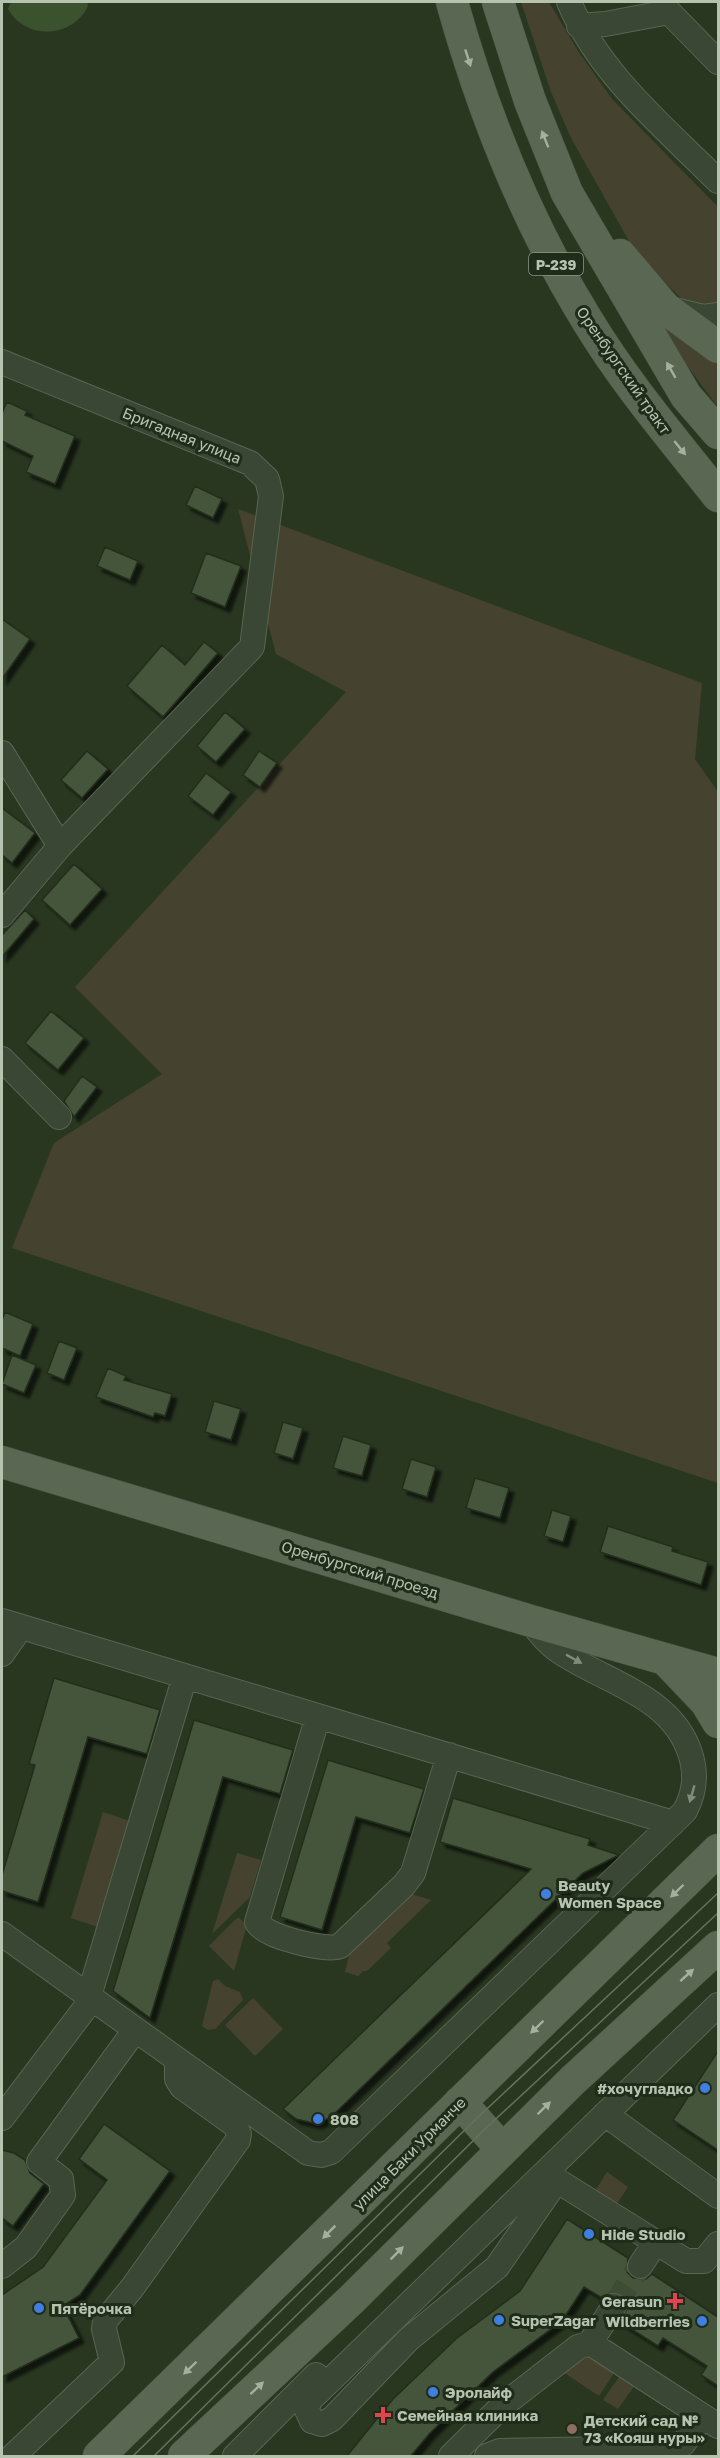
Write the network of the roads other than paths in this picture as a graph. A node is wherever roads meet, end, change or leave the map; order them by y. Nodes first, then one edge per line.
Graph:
1 (452, 2) edge
2 (498, 2) edge
3 (570, 2) edge
4 (579, 26) junction
5 (718, 62) edge
6 (718, 182) edge
7 (567, 193) junction
8 (665, 308) junction
9 (718, 315) edge
10 (718, 347) edge
11 (3, 366) edge
12 (718, 433) edge
13 (718, 496) edge
14 (2, 753) edge
15 (60, 846) junction
16 (2, 915) edge
17 (2, 1059) edge
18 (59, 1117) dead end
19 (2, 1462) edge
20 (531, 1621) junction
21 (11, 1624) edge
22 (2, 1654) edge
23 (664, 1658) junction
24 (718, 1674) edge
25 (185, 1676) junction
26 (318, 1716) junction
27 (718, 1722) edge
28 (449, 1755) junction
29 (673, 1822) junction
30 (718, 1829) edge
31 (713, 1855) edge
32 (2, 1934) edge
33 (718, 1947) edge
34 (91, 1998) junction
35 (718, 2005) edge
36 (135, 2030) junction
37 (177, 2060) junction
38 (460, 2102) junction
39 (605, 2114) junction
40 (2, 2118) edge
41 (501, 2148) junction
42 (551, 2176) junction
43 (718, 2196) edge
44 (656, 2242) junction
45 (718, 2244) edge
46 (2, 2266) edge
47 (640, 2266) tunnel mouth
48 (614, 2306) tunnel mouth
49 (590, 2343) junction
50 (357, 2355) junction
51 (711, 2421) edge
52 (627, 2453) edge
53 (237, 2456) edge
54 (13, 2457) edge
55 (99, 2457) edge
56 (183, 2457) edge
57 (452, 2457) edge
58 (487, 2457) edge

1 -> 13 main road, Оренбургский тракт / Р-239
7 -> 2 main road, Р-239
3 - 4 street
4 - 5 street
4 - 6 street
7 - 8 main road
12 -> 7 main road, Р-239
8 - 9 street
8 - 10 main road
11 - 15 street, Бригадная улица
14 - 15 street
15 - 16 street
17 - 18 street
19 - 20 main road, Оренбургский проезд
20 - 23 main road, Оренбургский проезд
20 -> 29 street
21 - 22 street
21 - 25 street
23 - 24 main road, Оренбургский проезд
23 - 27 main road
25 - 26 street
25 - 34 street
26 - 28 street
26 - 28 street
28 - 29 street
29 - 37 street
30 - 31 main road
31 -> 38 main road, улица Баки Урманче
32 - 34 street
41 -> 33 main road
34 - 36 street
34 - 40 street
35 - 39 street
36 - 37 street
36 - 46 street
37 - 54 street
38 - 41 main road
38 -> 55 main road, улица Баки Урманче
39 - 42 street
39 - 43 street
56 -> 41 main road
42 - 44 street
42 - 50 street
42 - 50 street
44 - 45 street
44 - 47 street
48 - 49 street
49 - 51 street
49 - 57 street
50 - 53 street
51 - 52 street
52 - 58 street

